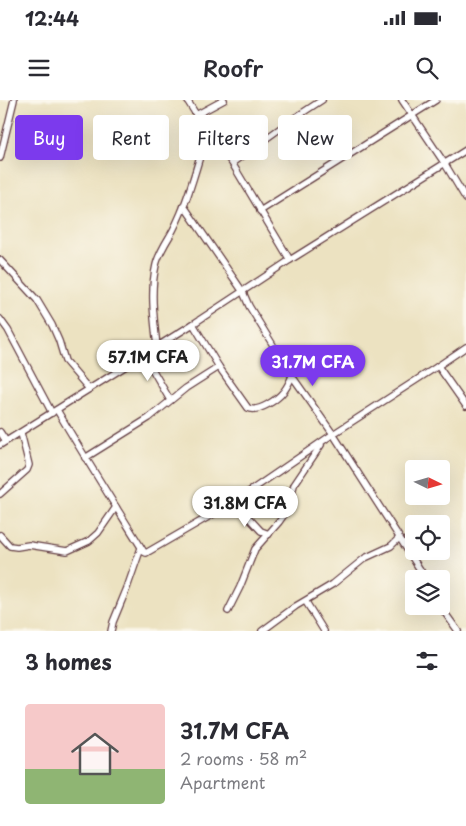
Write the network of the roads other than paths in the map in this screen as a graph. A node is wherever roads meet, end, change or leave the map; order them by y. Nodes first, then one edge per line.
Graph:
1 (14, 100) edge
2 (187, 100) edge
3 (224, 100) edge
4 (322, 100) edge
5 (402, 100) edge
6 (436, 100) edge
7 (196, 115) joint
8 (413, 115) junction
9 (466, 150) edge
10 (0, 158) edge
11 (200, 160) edge
12 (230, 160) edge
13 (232, 163) junction
14 (445, 164) junction
15 (466, 199) edge
16 (184, 206) junction
17 (260, 211) junction
18 (0, 260) edge
19 (290, 260) junction
20 (243, 292) junction
21 (0, 319) edge
22 (193, 324) junction
23 (157, 346) junction
24 (466, 346) edge
25 (144, 355) junction
26 (438, 366) junction
27 (219, 367) junction
28 (292, 376) junction
29 (89, 389) junction
30 (170, 400) junction
31 (466, 406) edge
32 (54, 412) junction
33 (0, 432) edge
34 (21, 433) junction
35 (333, 434) junction
36 (6, 441) junction
37 (324, 441) junction
38 (0, 445) edge
39 (84, 458) junction
40 (0, 494) edge
41 (234, 502) junction
42 (116, 508) junction
43 (0, 534) edge
44 (269, 534) junction
45 (399, 538) junction
46 (142, 548) junction
47 (420, 570) edge
48 (306, 602) junction
49 (228, 611) dead end
50 (446, 615) edge
51 (111, 631) edge
52 (262, 631) edge
53 (324, 631) edge
54 (458, 631) edge

1 - 10 street
2 - 7 street
3 - 7 street
4 - 13 street
5 - 8 street
6 - 8 street
8 - 14 street
8 - 17 street
9 - 14 street
11 - 16 street
12 - 13 street
13 - 17 street
14 - 15 street
14 - 19 street
16 - 20 street
16 - 23 street
17 - 19 street
18 - 29 street
19 - 20 street
20 - 22 street
20 - 28 street
21 - 32 street
22 - 23 street
22 - 27 street
23 - 25 street
24 - 26 street
25 - 29 street
25 - 30 street
26 - 31 street
26 - 35 street
27 - 28 street
27 - 30 street
28 - 35 street
29 - 32 street
30 - 39 street
32 - 34 street
32 - 39 street
33 - 36 street
34 - 36 street
34 - 40 street
35 - 37 street
35 - 45 street
36 - 38 street
37 - 41 street
37 - 44 street
39 - 42 street
41 - 44 street
41 - 46 street
42 - 43 street
42 - 46 street
44 - 49 street
45 - 47 street
45 - 48 street
46 - 51 street
48 - 52 street
48 - 53 street
50 - 54 street

